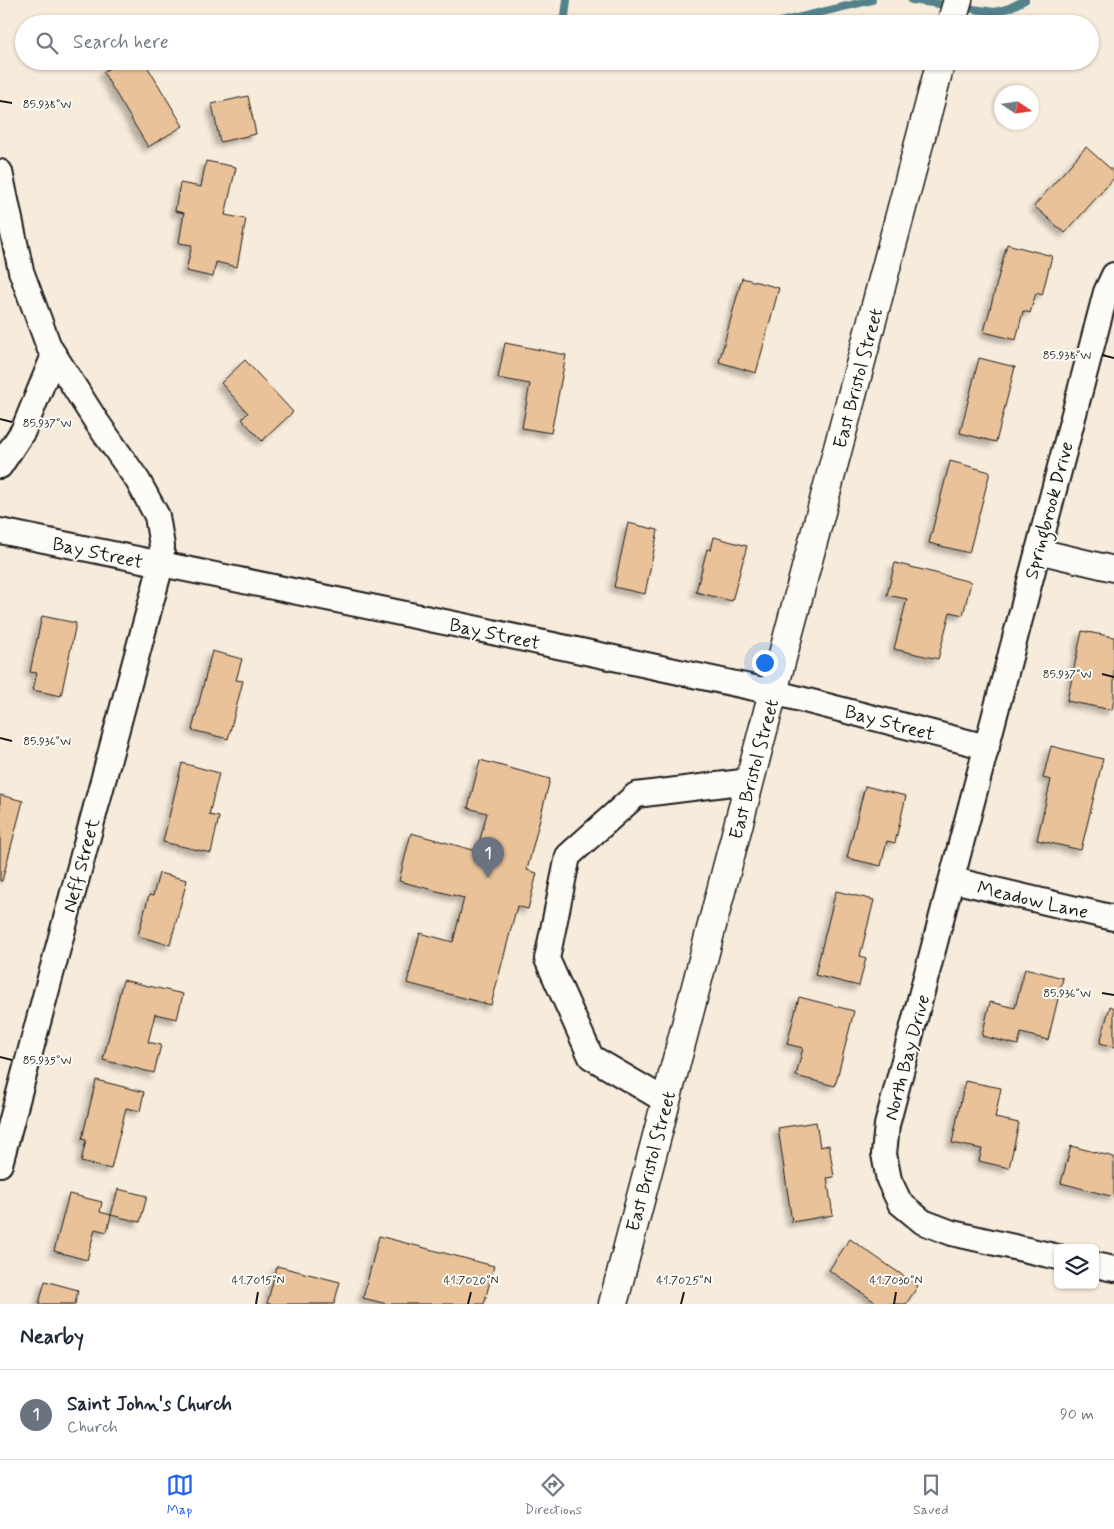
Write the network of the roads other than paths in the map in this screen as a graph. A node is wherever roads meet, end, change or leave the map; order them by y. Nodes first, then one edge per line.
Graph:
1 (958, 0) edge
2 (954, 15) edge
3 (939, 70) edge
4 (0, 172) edge
5 (1114, 275) edge
6 (54, 355) junction
7 (0, 466) edge
8 (0, 531) edge
9 (1038, 551) junction
10 (161, 565) junction
11 (1114, 569) edge
12 (773, 692) junction
13 (987, 747) junction
14 (750, 781) junction
15 (953, 880) junction
16 (1114, 918) edge
17 (666, 1102) junction
18 (0, 1164) edge
19 (1054, 1256) edge
20 (1099, 1266) edge
21 (1114, 1269) edge
22 (613, 1304) edge

1 - 2 main road
3 - 12 main road, East Bristol Street
4 - 6 street, Neff Street
5 - 9 street, Springbrook Drive
6 - 7 street
6 - 10 street, Neff Street
8 - 10 street, Bay Street
9 - 11 street
9 - 13 street, Springbrook Drive
10 - 12 street, Bay Street
10 - 18 street, Neff Street
12 - 13 street, Bay Street
12 - 14 main road, East Bristol Street
13 - 15 street, North Bay Drive
14 - 17 main road, East Bristol Street
14 - 17 street
15 - 16 street, Meadow Lane
15 - 19 street, North Bay Drive
17 - 22 main road, East Bristol Street
20 - 21 street

